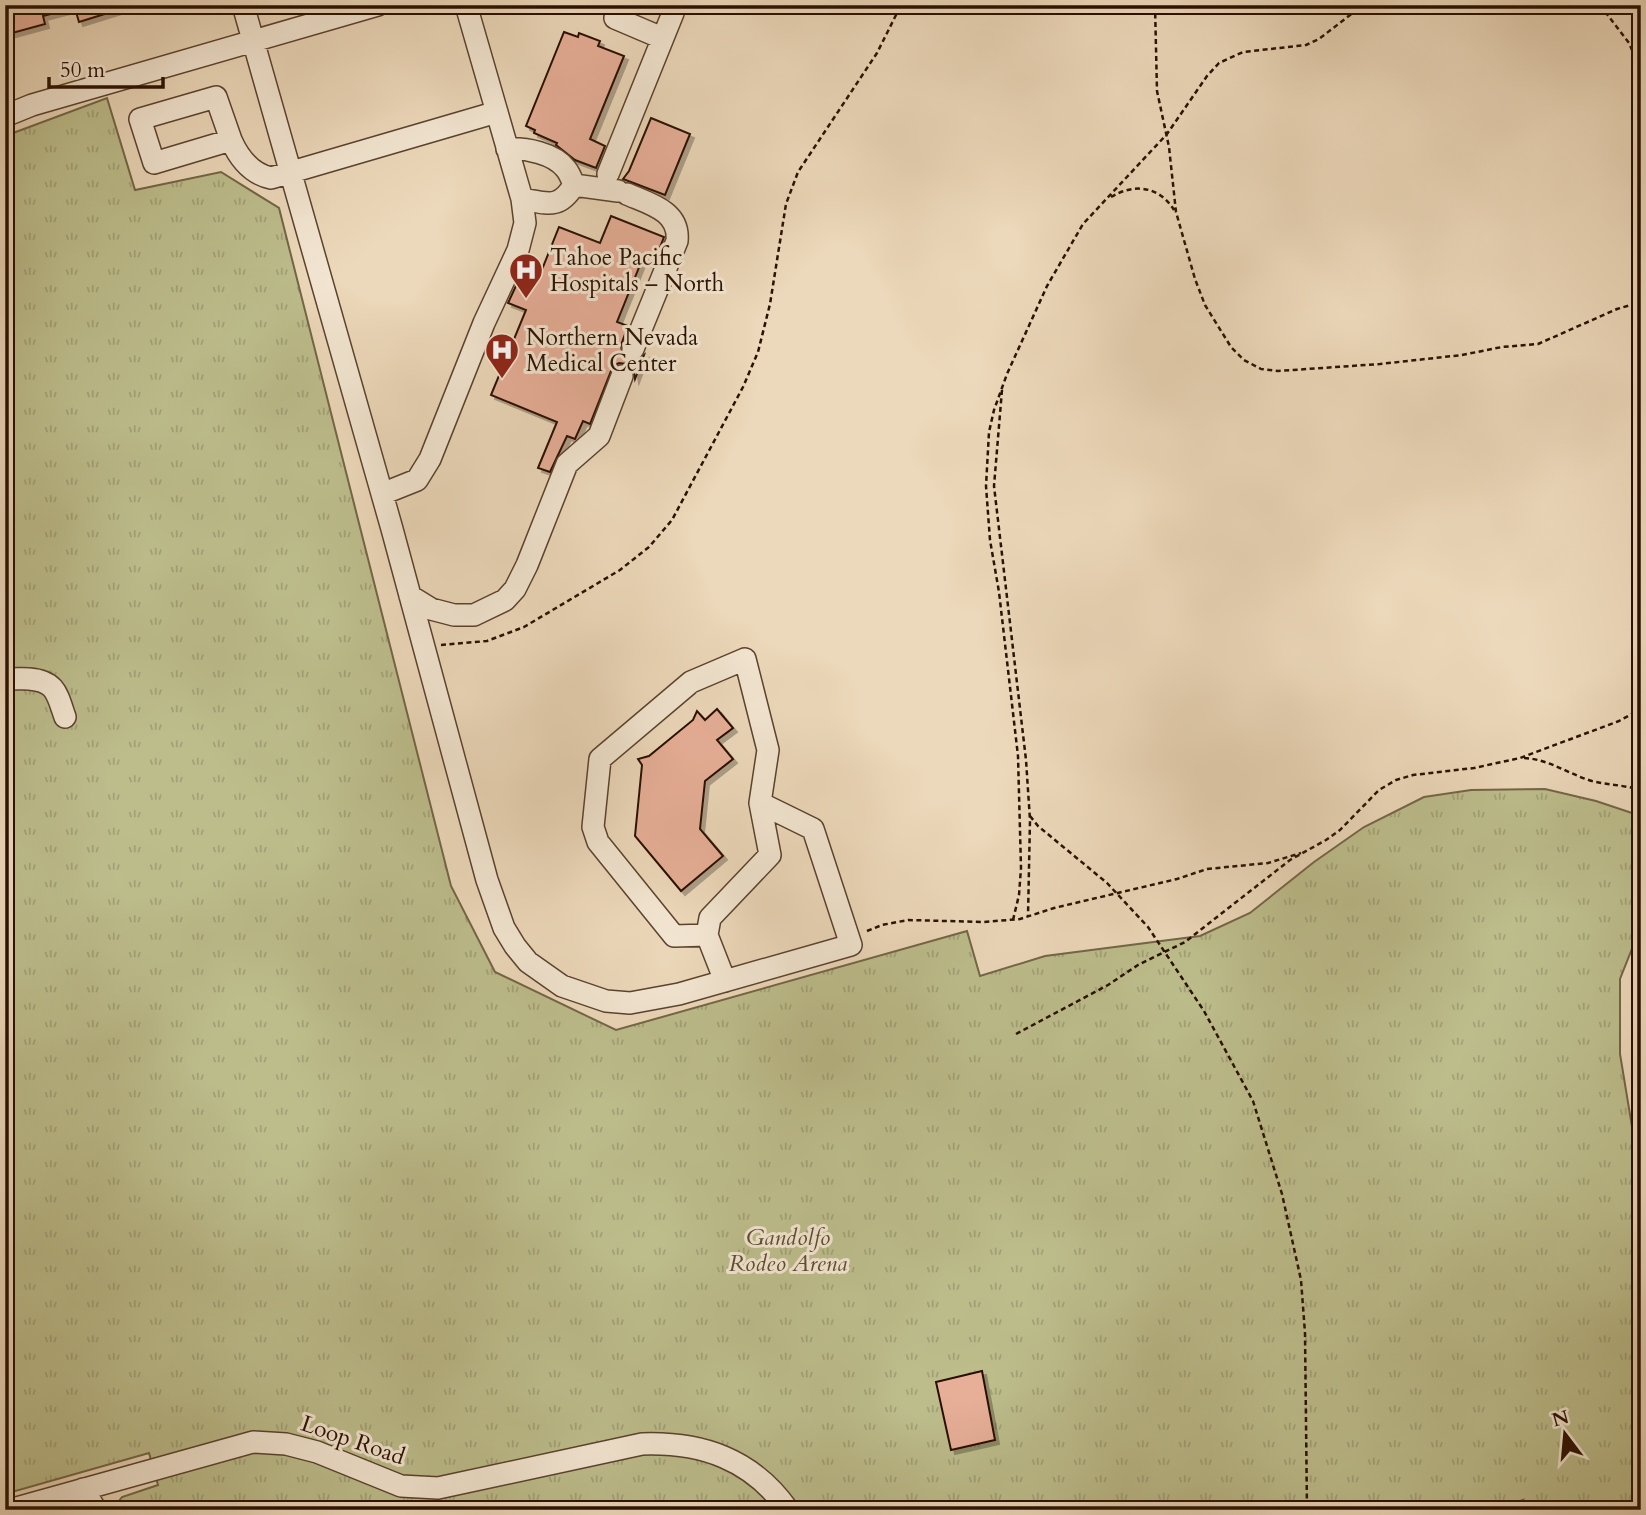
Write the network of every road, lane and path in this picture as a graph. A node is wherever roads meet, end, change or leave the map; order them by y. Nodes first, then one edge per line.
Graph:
1 (243, 5) edge
2 (377, 5) edge
3 (466, 5) edge
4 (901, 5) edge
5 (1155, 5) edge
6 (1363, 5) edge
7 (1600, 5) edge
8 (673, 13) dead end
9 (615, 19) dead end
10 (662, 38) junction
11 (253, 41) junction
12 (1641, 71) edge
13 (497, 112) junction
14 (5, 116) edge
15 (1167, 134) junction
16 (231, 141) dead end
17 (507, 149) junction
18 (291, 173) junction
19 (574, 185) junction
20 (612, 186) junction
21 (522, 199) junction
22 (1105, 201) junction
23 (1176, 212) junction
24 (1641, 302) edge
25 (633, 349) dead end
26 (622, 376) dead end
27 (1002, 386) junction
28 (383, 494) junction
29 (410, 596) junction
30 (424, 646) junction
31 (5, 680) edge
32 (1641, 704) edge
33 (1639, 710) junction
34 (65, 718) dead end
35 (1520, 758) junction
36 (1641, 760) edge
37 (1641, 790) edge
38 (760, 803) junction
39 (1030, 816) junction
40 (1310, 850) junction
41 (1117, 893) junction
42 (1028, 916) junction
43 (1013, 920) junction
44 (707, 935) junction
45 (851, 945) junction
46 (1166, 952) junction
47 (725, 981) junction
48 (1016, 1034) dead end
49 (81, 1499) edge
50 (9, 1510) edge
51 (96, 1510) edge
52 (788, 1510) edge
53 (1307, 1510) edge

1 - 11 street
2 - 11 street
3 - 13 street
4 - 30 path
5 - 15 path
6 - 15 path
7 - 12 path
8 - 10 street
9 - 10 street
10 - 20 street
11 - 14 street
11 - 18 street
13 - 17 street
13 - 18 street
15 - 22 path
15 - 23 path
16 - 18 street
17 - 19 street
17 - 21 street
18 - 28 street
19 - 20 street
19 - 21 street
20 - 25 street
21 - 28 street
22 - 23 path
22 - 27 path
23 - 24 path
26 - 29 street
27 - 39 path
27 - 43 path
28 - 29 street
29 - 30 street
30 - 47 street
31 - 34 street
32 - 33 path
33 - 35 path
33 - 36 path
35 - 37 path
35 - 40 path
38 - 44 street
38 - 44 street
38 - 45 street
39 - 41 path
39 - 42 path
40 - 41 path
40 - 46 path
41 - 42 path
41 - 46 path
42 - 43 path
43 - 45 path
44 - 47 street
45 - 47 street
46 - 48 path
46 - 53 path
49 - 50 street, Loop Road
49 - 51 street
49 - 52 street, Loop Road

